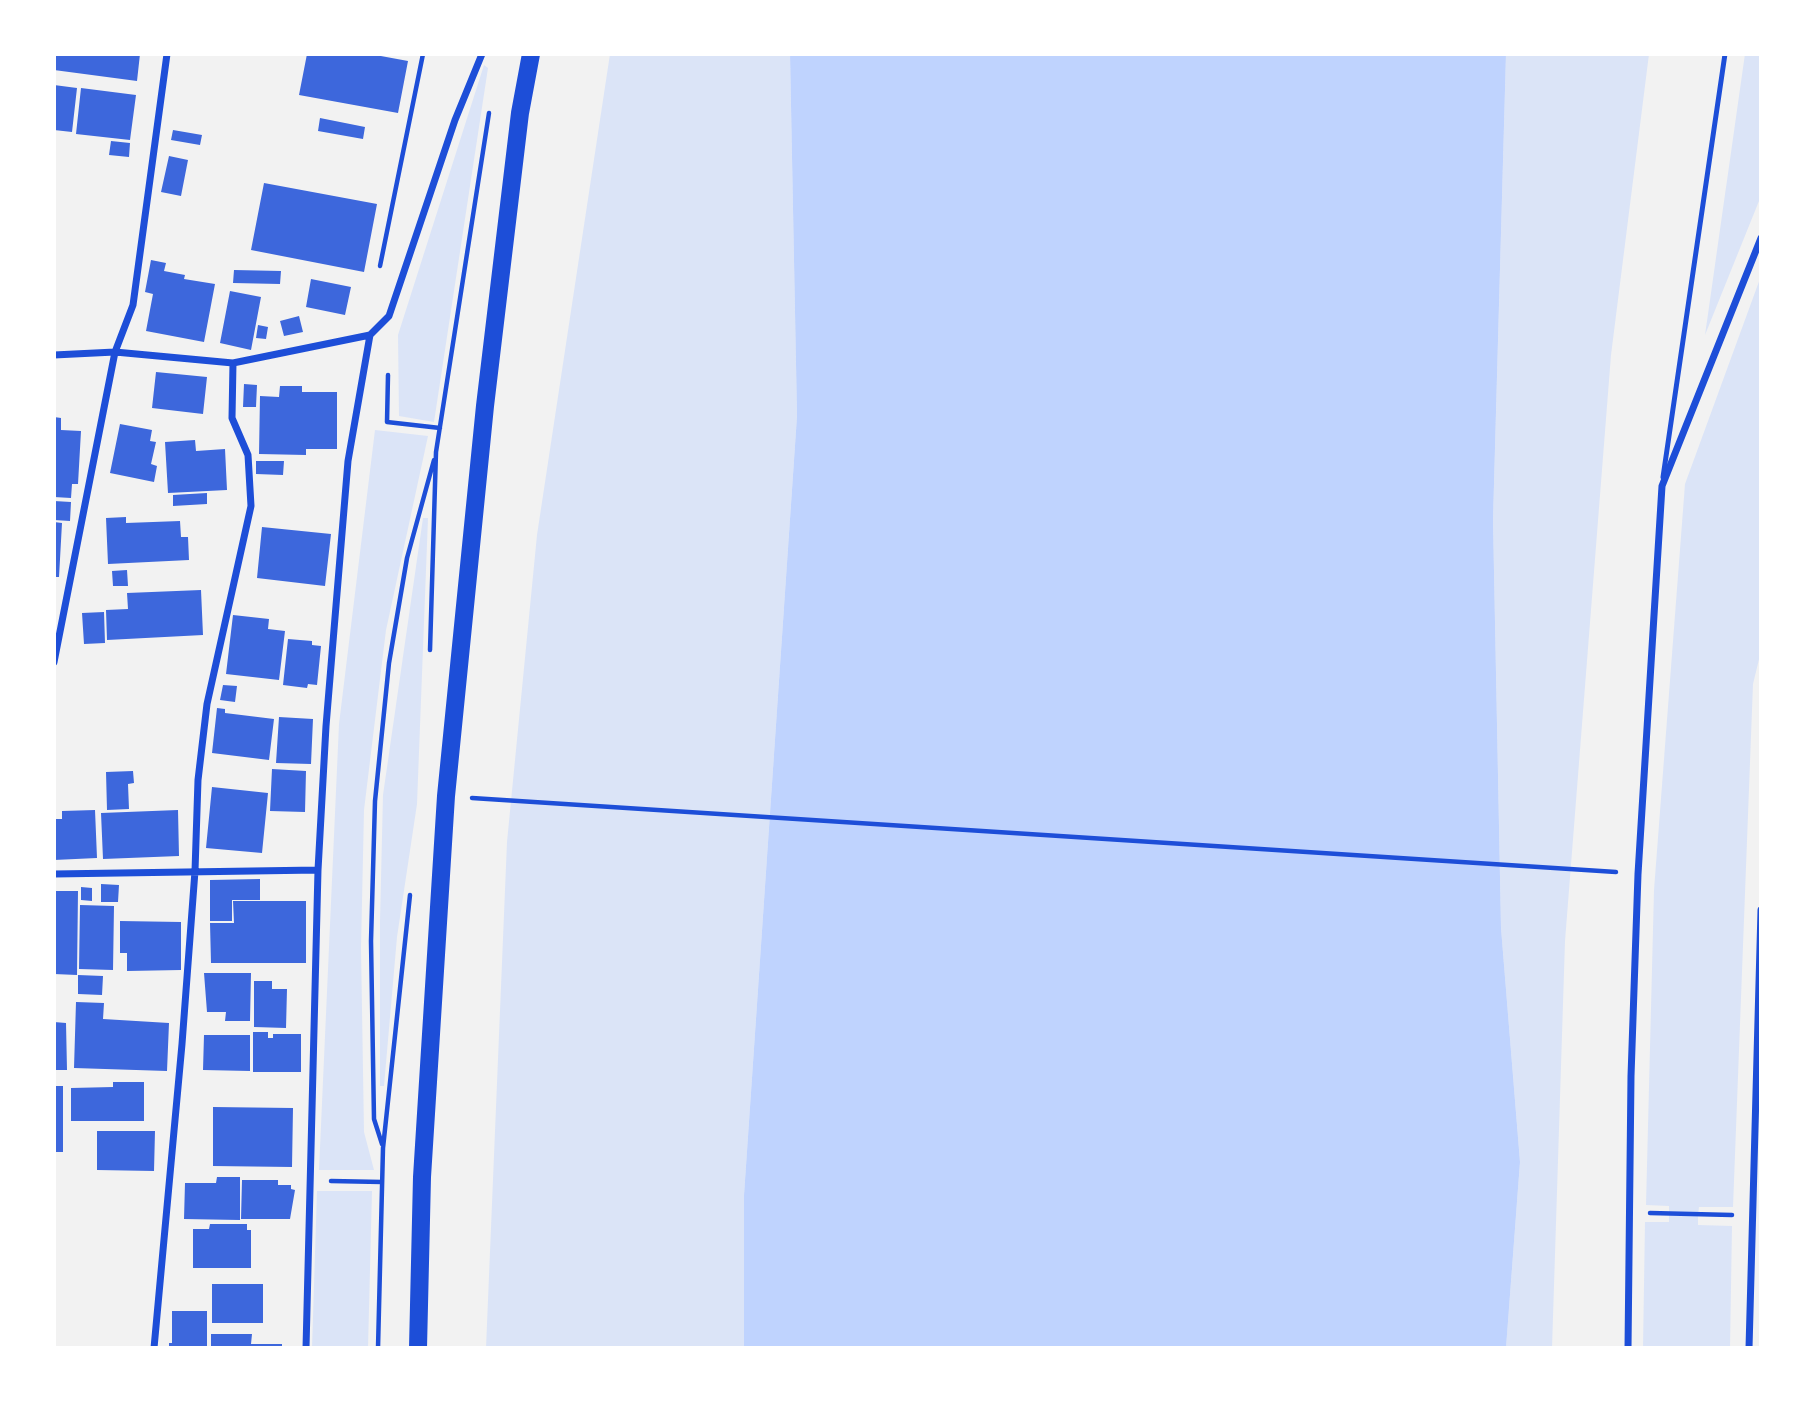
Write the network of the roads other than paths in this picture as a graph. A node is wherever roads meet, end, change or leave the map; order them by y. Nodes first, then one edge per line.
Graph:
1 (167, 54) edge
2 (482, 54) edge
3 (531, 54) edge
4 (1725, 54) edge
5 (1761, 238) edge
6 (370, 335) junction
7 (115, 352) junction
8 (54, 355) edge
9 (233, 363) junction
10 (1662, 486) junction
11 (54, 662) edge
12 (318, 870) junction
13 (195, 871) junction
14 (54, 874) edge
15 (1761, 910) edge
16 (154, 1348) edge
17 (306, 1348) edge
18 (418, 1348) edge
19 (1628, 1348) edge
20 (1749, 1348) edge

1 - 7 street
2 - 6 street
3 - 18 main road
4 - 10 lane
5 - 10 street
6 - 9 street
6 - 12 street
7 - 8 street
7 - 9 street
7 - 11 street
9 - 13 street
10 - 19 street
12 - 13 street
12 - 17 street
13 - 14 street
13 - 16 street
15 - 20 street

